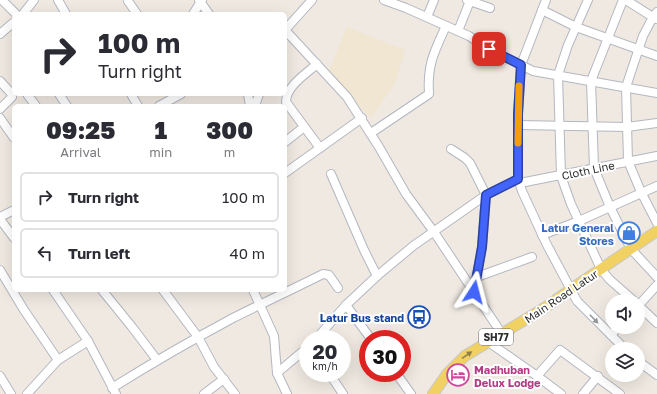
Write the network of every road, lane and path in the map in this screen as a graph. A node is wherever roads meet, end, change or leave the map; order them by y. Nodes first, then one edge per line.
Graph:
1 (2, 0) edge
2 (34, 0) edge
3 (58, 0) edge
4 (312, 0) edge
5 (384, 0) edge
6 (434, 0) edge
7 (546, 0) edge
8 (588, 0) edge
9 (624, 0) edge
10 (128, 1) edge
11 (201, 1) edge
12 (468, 1) edge
13 (490, 8) dead end
14 (542, 10) junction
15 (14, 12) edge
16 (25, 12) edge
17 (65, 12) edge
18 (136, 12) edge
19 (194, 12) edge
20 (208, 12) edge
21 (656, 16) edge
22 (427, 17) junction
23 (446, 26) junction
24 (576, 26) junction
25 (12, 27) edge
26 (287, 28) edge
27 (458, 31) junction
28 (287, 32) edge
29 (0, 34) edge
30 (608, 38) junction
31 (639, 49) junction
32 (657, 56) edge
33 (317, 64) junction
34 (521, 65) junction
35 (558, 75) junction
36 (0, 81) edge
37 (591, 81) junction
38 (626, 87) junction
39 (12, 92) edge
40 (657, 93) edge
41 (287, 95) edge
42 (177, 96) edge
43 (163, 104) edge
44 (287, 104) edge
45 (0, 109) edge
46 (0, 118) edge
47 (362, 118) junction
48 (657, 123) edge
49 (518, 125) junction
50 (559, 126) junction
51 (592, 126) junction
52 (304, 127) junction
53 (627, 127) junction
54 (371, 133) junction
55 (12, 135) edge
56 (287, 140) edge
57 (320, 148) junction
58 (451, 149) dead end
59 (657, 156) edge
60 (628, 161) junction
61 (594, 168) junction
62 (287, 172) edge
63 (331, 174) dead end
64 (560, 176) junction
65 (519, 181) junction
66 (657, 186) edge
67 (641, 192) junction
68 (486, 195) junction
69 (610, 207) junction
70 (12, 211) edge
71 (0, 218) edge
72 (579, 221) junction
73 (657, 223) edge
74 (434, 232) junction
75 (657, 232) edge
76 (542, 234) junction
77 (12, 235) edge
78 (631, 248) junction
79 (532, 257) dead end
80 (602, 269) junction
81 (0, 270) edge
82 (377, 276) junction
83 (477, 277) junction
84 (657, 277) edge
85 (657, 285) edge
86 (338, 288) dead end
87 (12, 290) edge
88 (570, 290) junction
89 (13, 292) edge
90 (55, 292) edge
91 (104, 292) edge
92 (164, 292) edge
93 (254, 292) edge
94 (286, 292) edge
95 (287, 292) edge
96 (474, 292) junction
97 (626, 294) edge
98 (645, 296) edge
99 (260, 305) junction
100 (346, 305) junction
101 (645, 312) edge
102 (657, 323) edge
103 (324, 330) edge
104 (364, 330) edge
105 (502, 334) junction
106 (610, 335) joint
107 (198, 337) junction
108 (487, 341) junction
109 (88, 342) junction
110 (618, 342) edge
111 (299, 355) edge
112 (58, 360) junction
113 (157, 360) junction
114 (657, 364) edge
115 (645, 366) edge
116 (277, 373) junction
117 (655, 373) edge
118 (0, 376) edge
119 (537, 376) junction
120 (598, 376) junction
121 (224, 379) junction
122 (335, 382) edge
123 (402, 382) edge
124 (114, 391) edge
125 (11, 394) edge
126 (27, 394) edge
127 (204, 394) edge
128 (235, 394) edge
129 (287, 394) edge
130 (343, 394) edge
131 (411, 394) edge
132 (433, 394) edge
133 (561, 394) edge
134 (583, 394) edge
135 (620, 394) edge

1 - 15 street
2 - 16 street
3 - 17 street
4 - 26 street
5 - 22 street
6 - 22 street
7 - 14 street
8 - 24 street
9 - 21 street
9 - 30 street
10 - 18 street
11 - 19 street
11 - 20 street
12 - 13 street
12 - 27 street
14 - 24 street
14 - 34 street
21 - 31 street
22 - 23 street
23 - 27 street
23 - 54 street
24 - 30 street
24 - 35 street
25 - 29 street
27 - 34 street
28 - 33 street
30 - 31 street
30 - 37 street
31 - 32 street
31 - 38 street
33 - 41 street
33 - 47 street
34 - 35 street
34 - 49 street
35 - 37 street
35 - 50 street
36 - 39 street
37 - 38 street
37 - 51 street
38 - 40 street
38 - 53 street
39 - 45 street
42 - 43 street
44 - 52 street
46 - 55 street
47 - 54 street
47 - 57 street
48 - 53 street
49 - 50 street
49 - 65 street
50 - 51 street
50 - 64 street
51 - 53 street
51 - 61 street
52 - 56 street
52 - 57 street
53 - 60 street
54 - 74 street
57 - 62 street
58 - 68 street
59 - 60 street, Cloth Line
60 - 61 street, Cloth Line
60 - 67 street
61 - 64 street, Cloth Line
61 - 69 street
63 - 82 street
64 - 65 street, Cloth Line
64 - 72 street
65 - 68 street, Cloth Line
65 - 76 street
66 - 67 street
67 - 69 street
67 - 73 street
68 - 74 street, Cloth Line
68 - 83 street
69 - 72 street
69 - 78 street
70 - 71 street
71 - 77 street
72 - 76 street
72 - 80 street
74 - 82 street, Cloth Line
74 - 96 street
75 - 78 main road, Main Road Latur / SH77
76 - 88 street
78 - 80 main road, Main Road Latur / SH77
78 - 84 street
79 - 83 street
80 - 88 main road, Main Road Latur / SH77
80 - 97 street
81 - 87 street
82 - 100 street, Cloth Line
83 - 96 street
85 - 98 street
86 - 95 street
88 - 105 main road, Main Road Latur / SH77
88 -> 106 street
89 - 112 street
90 - 109 street
91 - 113 street
92 - 107 street
93 - 99 street
94 - 99 street
96 - 105 street
99 - 107 street
99 - 116 street
100 - 103 street, Cloth Line
100 - 104 street
101 - 102 street
105 - 108 main road, Main Road Latur / SH77
106 - 110 street
107 - 113 street
107 - 121 street
108 - 119 street
132 -> 108 main road, Main Road Latur / SH77
109 - 112 street
109 - 124 street
111 - 116 street
112 - 126 street
113 - 124 street
114 - 117 street
115 - 117 street
116 - 129 street
118 - 125 street
119 - 120 street
119 - 133 street
120 - 134 street
120 - 135 street
121 - 127 street
121 - 128 street
122 - 130 street
123 - 131 street

